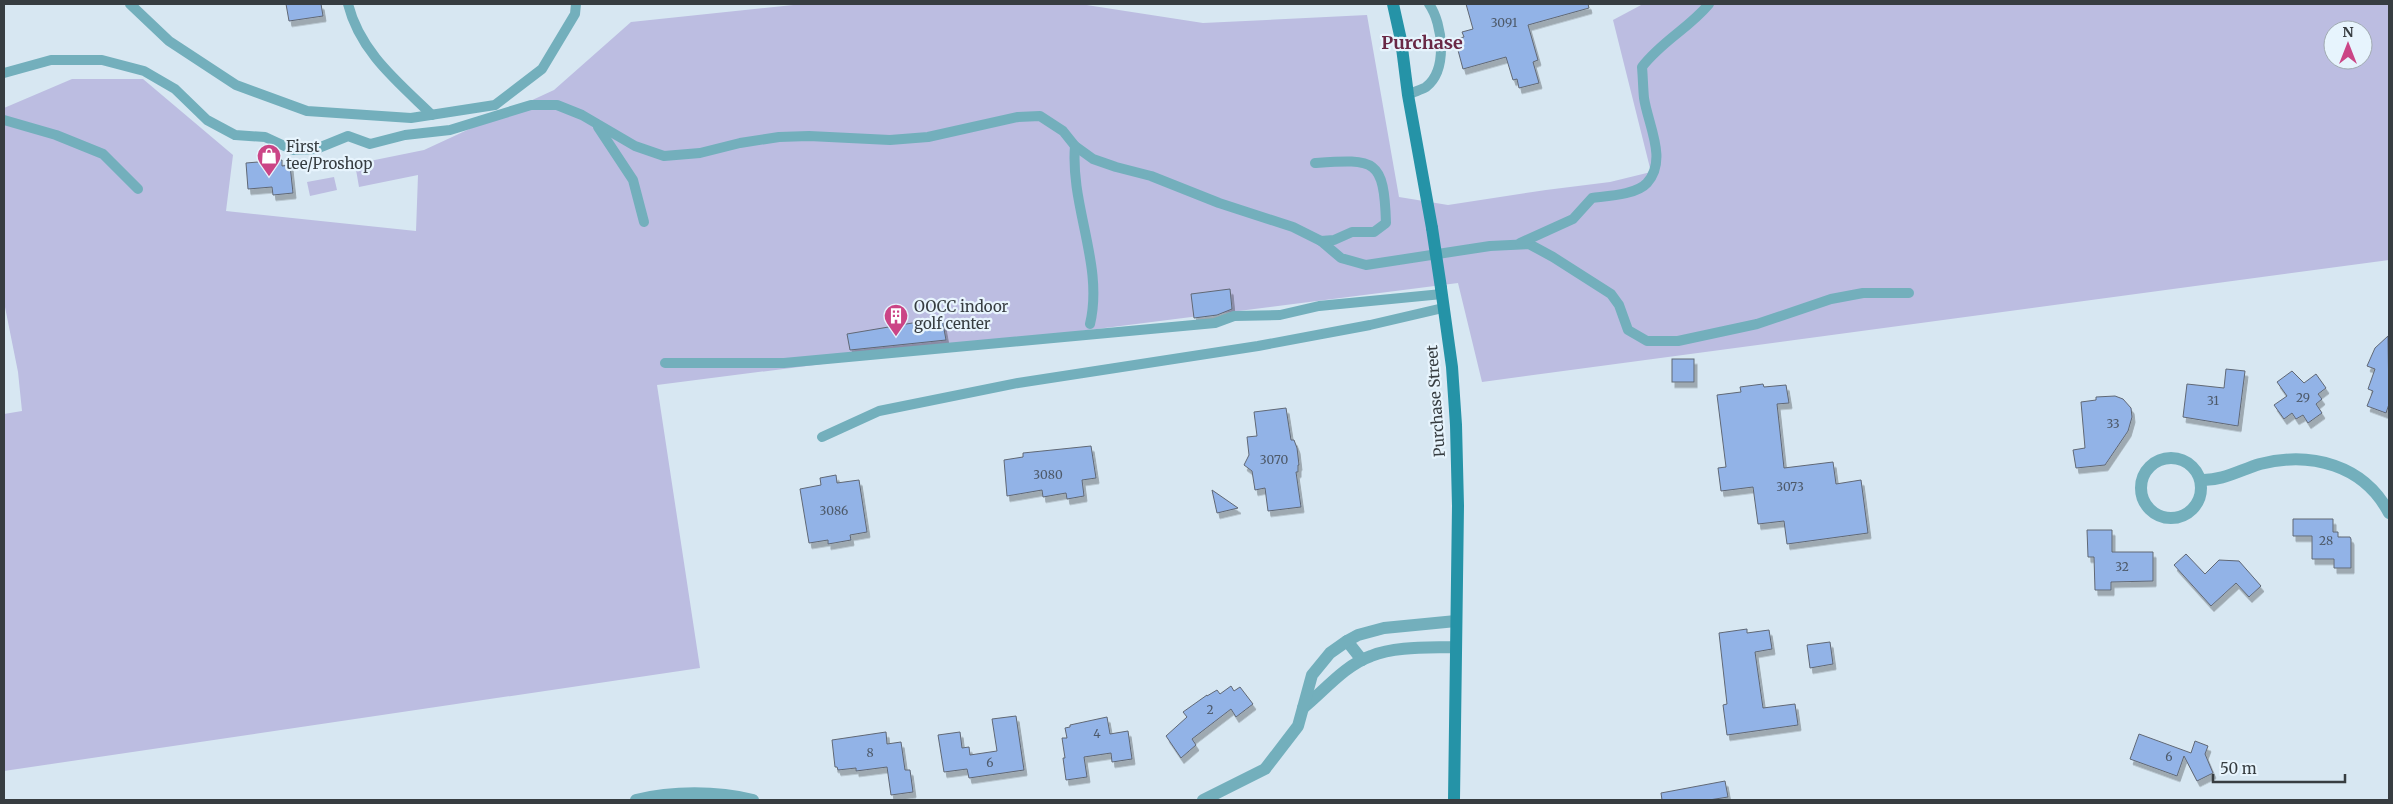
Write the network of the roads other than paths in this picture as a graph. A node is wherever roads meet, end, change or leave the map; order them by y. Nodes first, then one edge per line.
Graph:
1 (130, 4) edge
2 (348, 4) edge
3 (576, 4) edge
4 (1393, 4) edge
5 (1429, 4) edge
6 (1709, 4) edge
7 (4, 73) edge
8 (1408, 95) junction
9 (432, 115) junction
10 (4, 120) edge
11 (596, 124) junction
12 (1075, 146) junction
13 (1315, 163) dead end
14 (138, 189) dead end
15 (644, 222) dead end
16 (1321, 241) junction
17 (1514, 245) junction
18 (1441, 291) junction
19 (1909, 293) dead end
20 (1443, 308) junction
21 (1090, 324) dead end
22 (665, 363) dead end
23 (822, 437) dead end
24 (2201, 480) junction
25 (2389, 513) edge
26 (1456, 622) junction
27 (1347, 641) junction
28 (1456, 647) junction
29 (1362, 660) junction
30 (1303, 708) junction
31 (1223, 795) edge
32 (636, 800) edge
33 (753, 800) edge
34 (1203, 800) edge
35 (1454, 800) edge

1 - 9 lane
2 - 9 lane
3 - 9 lane
4 - 8 main road, Purchase Street
5 - 8 lane
6 - 17 lane
7 - 11 lane
8 - 18 main road, Purchase Street, bridge
10 - 14 lane
11 - 12 lane
11 - 15 lane
12 - 16 lane
12 - 21 lane
13 - 16 lane
16 - 17 lane
17 - 19 lane
18 - 20 main road, Purchase Street
18 - 22 lane
20 - 23 lane
20 - 26 main road, Purchase Street
24 - 24 street
24 - 25 street
26 - 27 street
26 - 28 main road, Purchase Street
27 - 29 street
27 - 30 street
28 - 29 street
28 - 35 main road, Purchase Street
29 - 30 street
30 - 31 street
31 - 34 street
32 - 33 street

